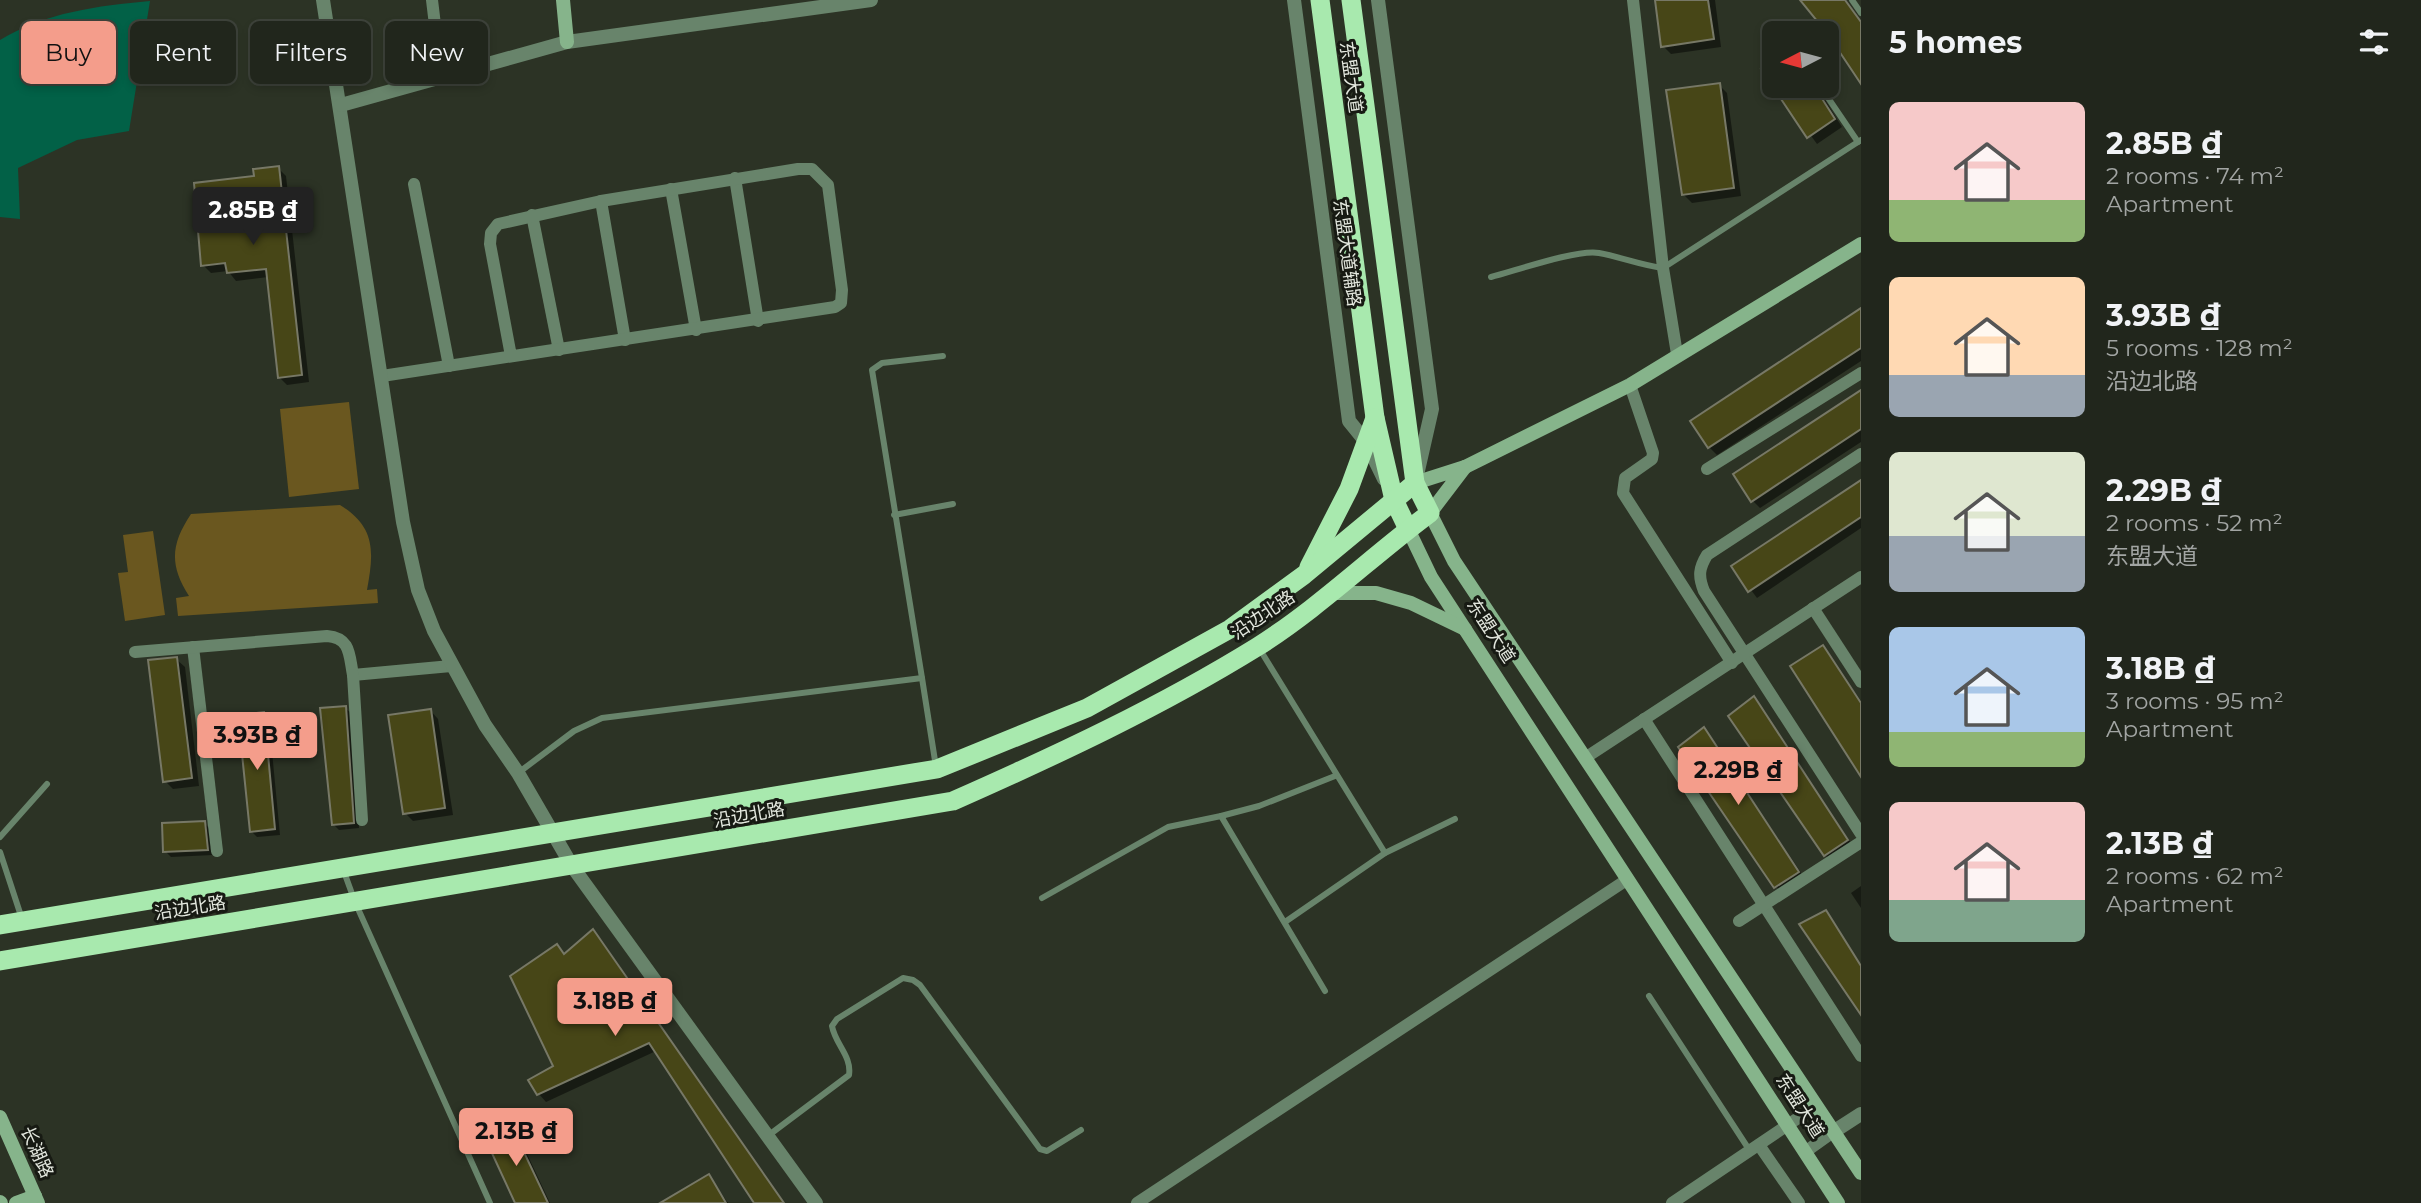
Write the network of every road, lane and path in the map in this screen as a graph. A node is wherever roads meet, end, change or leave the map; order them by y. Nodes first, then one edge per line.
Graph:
1 (323, 0) edge
2 (432, 0) edge
3 (562, 0) edge
4 (872, 0) edge
5 (1294, 0) edge
6 (1320, 0) edge
7 (1351, 0) edge
8 (1378, 0) edge
9 (1633, 0) edge
10 (1852, 0) edge
11 (1861, 13) edge
12 (435, 21) edge
13 (567, 42) junction
14 (488, 63) edge
15 (411, 84) edge
16 (1829, 98) edge
17 (341, 105) junction
18 (1860, 141) edge
19 (735, 178) junction
20 (414, 184) dead end
21 (671, 189) junction
22 (601, 201) junction
23 (532, 215) junction
24 (1858, 250) edge
25 (1663, 268) junction
26 (1491, 277) dead end
27 (758, 321) junction
28 (696, 330) junction
29 (625, 340) junction
30 (559, 350) junction
31 (1677, 354) junction
32 (511, 356) junction
33 (943, 356) dead end
34 (449, 366) junction
35 (1861, 373) edge
36 (382, 376) junction
37 (1630, 385) junction
38 (1375, 418) junction
39 (1366, 442) junction
40 (1861, 454) edge
41 (1465, 467) junction
42 (1707, 469) dead end
43 (1415, 483) junction
44 (1394, 500) junction
45 (953, 504) dead end
46 (1430, 513) junction
47 (894, 515) junction
48 (1408, 529) junction
49 (1304, 575) junction
50 (1861, 577) edge
51 (1330, 593) junction
52 (1813, 608) junction
53 (1465, 630) junction
54 (1258, 646) junction
55 (193, 647) junction
56 (135, 652) dead end
57 (1744, 654) junction
58 (1732, 663) junction
59 (451, 666) junction
60 (353, 675) junction
61 (922, 678) junction
62 (1861, 682) edge
63 (1644, 719) junction
64 (1585, 758) junction
65 (937, 769) junction
66 (518, 773) junction
67 (1335, 776) junction
68 (47, 784) dead end
69 (1221, 816) junction
70 (1455, 819) dead end
71 (362, 820) dead end
72 (552, 832) junction
73 (1861, 834) edge
74 (0, 837) edge
75 (1861, 842) edge
76 (217, 851) dead end
77 (0, 852) edge
78 (1385, 853) junction
79 (572, 866) junction
80 (342, 867) junction
81 (1628, 880) junction
82 (1042, 898) dead end
83 (355, 902) junction
84 (1764, 905) junction
85 (23, 921) junction
86 (1739, 921) dead end
87 (1284, 922) junction
88 (0, 925) edge
89 (0, 961) edge
90 (1325, 991) dead end
91 (1649, 996) dead end
92 (1861, 1056) edge
93 (1816, 1106) junction
94 (1861, 1114) edge
95 (0, 1117) edge
96 (1787, 1125) junction
97 (1081, 1130) dead end
98 (1833, 1132) junction
99 (769, 1135) junction
100 (1755, 1148) junction
101 (1805, 1152) junction
102 (1861, 1173) edge
103 (36, 1200) edge
104 (16, 1203) edge
105 (490, 1203) edge
106 (816, 1203) edge
107 (1138, 1203) edge
108 (1672, 1203) edge
109 (1799, 1203) edge
110 (1838, 1203) edge

1 - 17 street
2 - 12 street
3 - 13 main road
4 - 13 street
5 - 39 street, 东盟大道辅路
6 - 38 highway, 东盟大道
7 - 43 highway, 东盟大道
8 - 43 street
9 - 25 street
10 - 11 lane
13 - 14 street
15 - 17 street
16 - 18 lane
17 - 36 street
18 - 25 lane
19 - 21 street
19 - 27 street
19 - 27 street
20 - 34 street
21 - 22 street
21 - 28 street
22 - 23 street
22 - 29 street
23 - 30 street
23 - 32 street
24 - 31 main road
25 - 26 lane
25 - 31 street
27 - 28 street
28 - 29 street
29 - 30 street
30 - 32 street
31 - 37 main road
32 - 34 street
33 - 47 lane
34 - 36 street
35 - 42 street
36 - 59 street
37 - 41 main road
37 - 58 street
38 - 39 highway
38 - 44 highway, 东盟大道
39 - 44 street, 东盟大道辅路
39 - 49 highway
40 - 57 street
41 - 43 main road
41 - 46 main road
43 - 44 highway, 沿边北路
43 - 46 highway, 东盟大道
44 - 48 highway, 东盟大道
44 - 49 highway, 沿边北路
45 - 47 lane
46 - 48 highway, 沿边北路
46 - 64 main road, 东盟大道
47 - 61 lane
48 - 51 highway, 沿边北路
48 - 53 main road, 东盟大道
49 - 65 highway, 沿边北路
50 - 52 street
51 - 53 main road
51 - 54 highway, 沿边北路
52 - 57 street
52 - 62 street
53 - 81 main road, 东盟大道
54 - 67 lane
54 - 79 highway, 沿边北路
55 - 56 street
55 - 60 street
55 - 76 street
57 - 58 street
57 - 73 street
58 - 63 street
59 - 60 street
59 - 66 street
60 - 71 street
61 - 65 lane
61 - 66 lane
63 - 64 street
63 - 84 street
64 - 93 main road, 东盟大道
65 - 72 highway, 沿边北路
66 - 72 street
67 - 69 lane
67 - 78 lane
68 - 74 lane
69 - 82 lane
69 - 87 lane
70 - 78 lane
72 - 79 street
72 - 80 highway, 沿边北路
75 - 84 street
77 - 85 lane
78 - 87 lane
79 - 83 highway, 沿边北路
79 - 99 street
80 - 83 lane
80 - 85 highway, 沿边北路
81 - 96 main road, 东盟大道
81 - 107 street
83 - 89 highway, 沿边北路
83 - 105 lane
84 - 86 street
84 - 92 street
85 - 88 highway, 沿边北路
87 - 90 lane
91 - 100 lane
93 - 96 street
93 - 98 main road, 东盟大道
94 - 98 street
95 - 103 main road, 长湖路
96 - 100 street
96 - 101 main road, 东盟大道
97 - 99 lane
98 - 101 street
98 - 102 main road, 东盟大道
99 - 106 street
100 - 108 street
100 - 109 street
101 - 110 main road, 东盟大道
103 - 104 main road

